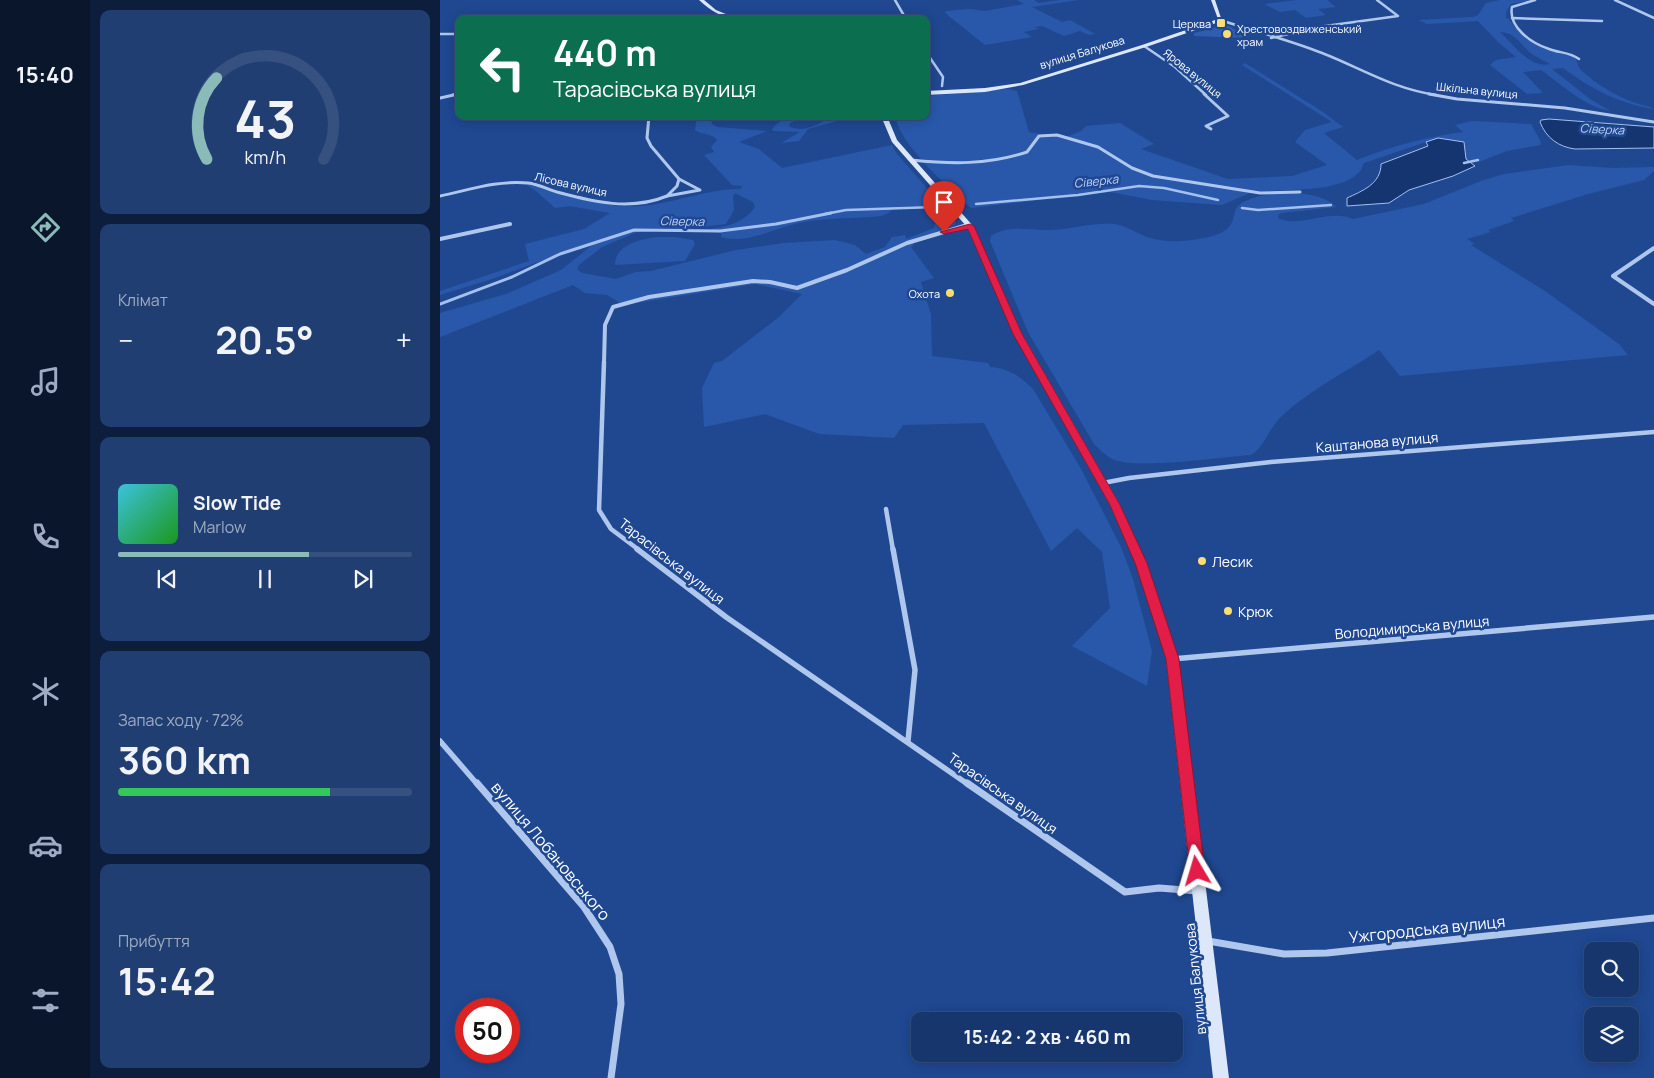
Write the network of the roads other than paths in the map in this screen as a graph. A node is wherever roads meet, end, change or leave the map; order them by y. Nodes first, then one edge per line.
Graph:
1 (701, 0) edge
2 (896, 0) edge
3 (1213, 0) edge
4 (1377, 0) edge
5 (1535, 0) edge
6 (1615, 0) edge
7 (722, 15) edge
8 (904, 15) edge
9 (1512, 18) junction
10 (1654, 18) edge
11 (1220, 20) junction
12 (1602, 21) dead end
13 (440, 34) edge
14 (455, 34) edge
15 (1271, 38) junction
16 (1144, 46) junction
17 (930, 58) edge
18 (1579, 59) dead end
19 (934, 86) dead end
20 (942, 86) junction
21 (950, 91) junction
22 (930, 93) edge
23 (455, 95) edge
24 (440, 98) edge
25 (649, 120) edge
26 (886, 120) edge
27 (1654, 122) edge
28 (1211, 129) dead end
29 (910, 160) junction
30 (679, 179) junction
31 (1300, 192) dead end
32 (440, 196) edge
33 (667, 196) junction
34 (510, 224) dead end
35 (970, 226) junction
36 (440, 239) edge
37 (1654, 248) edge
38 (1654, 304) edge
39 (1654, 432) edge
40 (1103, 483) junction
41 (886, 509) dead end
42 (1654, 618) edge
43 (1172, 659) junction
44 (440, 741) edge
45 (908, 741) junction
46 (1200, 891) junction
47 (1654, 918) edge
48 (1204, 941) junction
49 (611, 1078) edge
50 (1221, 1078) edge

1 - 7 main road
2 - 8 street
3 - 11 main road
4 - 15 street
5 - 9 street
6 - 10 street
9 - 12 street
9 - 18 street
11 - 15 street, Шкільна вулиця
11 - 16 main road, вулиця Балукова
13 - 14 street
15 - 27 street, Шкільна вулиця
16 - 21 main road, вулиця Балукова
16 - 28 street, Ярова вулиця
17 - 20 street
19 - 20 main road
20 - 21 main road
21 - 22 main road, вулиця Балукова
23 - 24 street
25 - 30 street
26 - 29 main road, вулиця Балукова
29 - 31 street
29 - 35 main road, вулиця Балукова
30 - 33 street
30 - 33 street, Лісова вулиця
32 - 33 street, Лісова вулиця
34 - 36 street
35 - 40 main road, вулиця Балукова
35 - 45 street, Тарасівська вулиця
37 - 38 street
39 - 40 street, Каштанова вулиця
40 - 43 main road, вулиця Балукова
41 - 45 street
42 - 43 street, Володимирська вулиця
43 - 46 main road, вулиця Балукова
44 - 49 street, вулиця Лобановського
45 - 46 street, Тарасівська вулиця
46 - 48 main road, вулиця Балукова
47 - 48 street, Ужгородська вулиця
48 - 50 main road, вулиця Балукова

